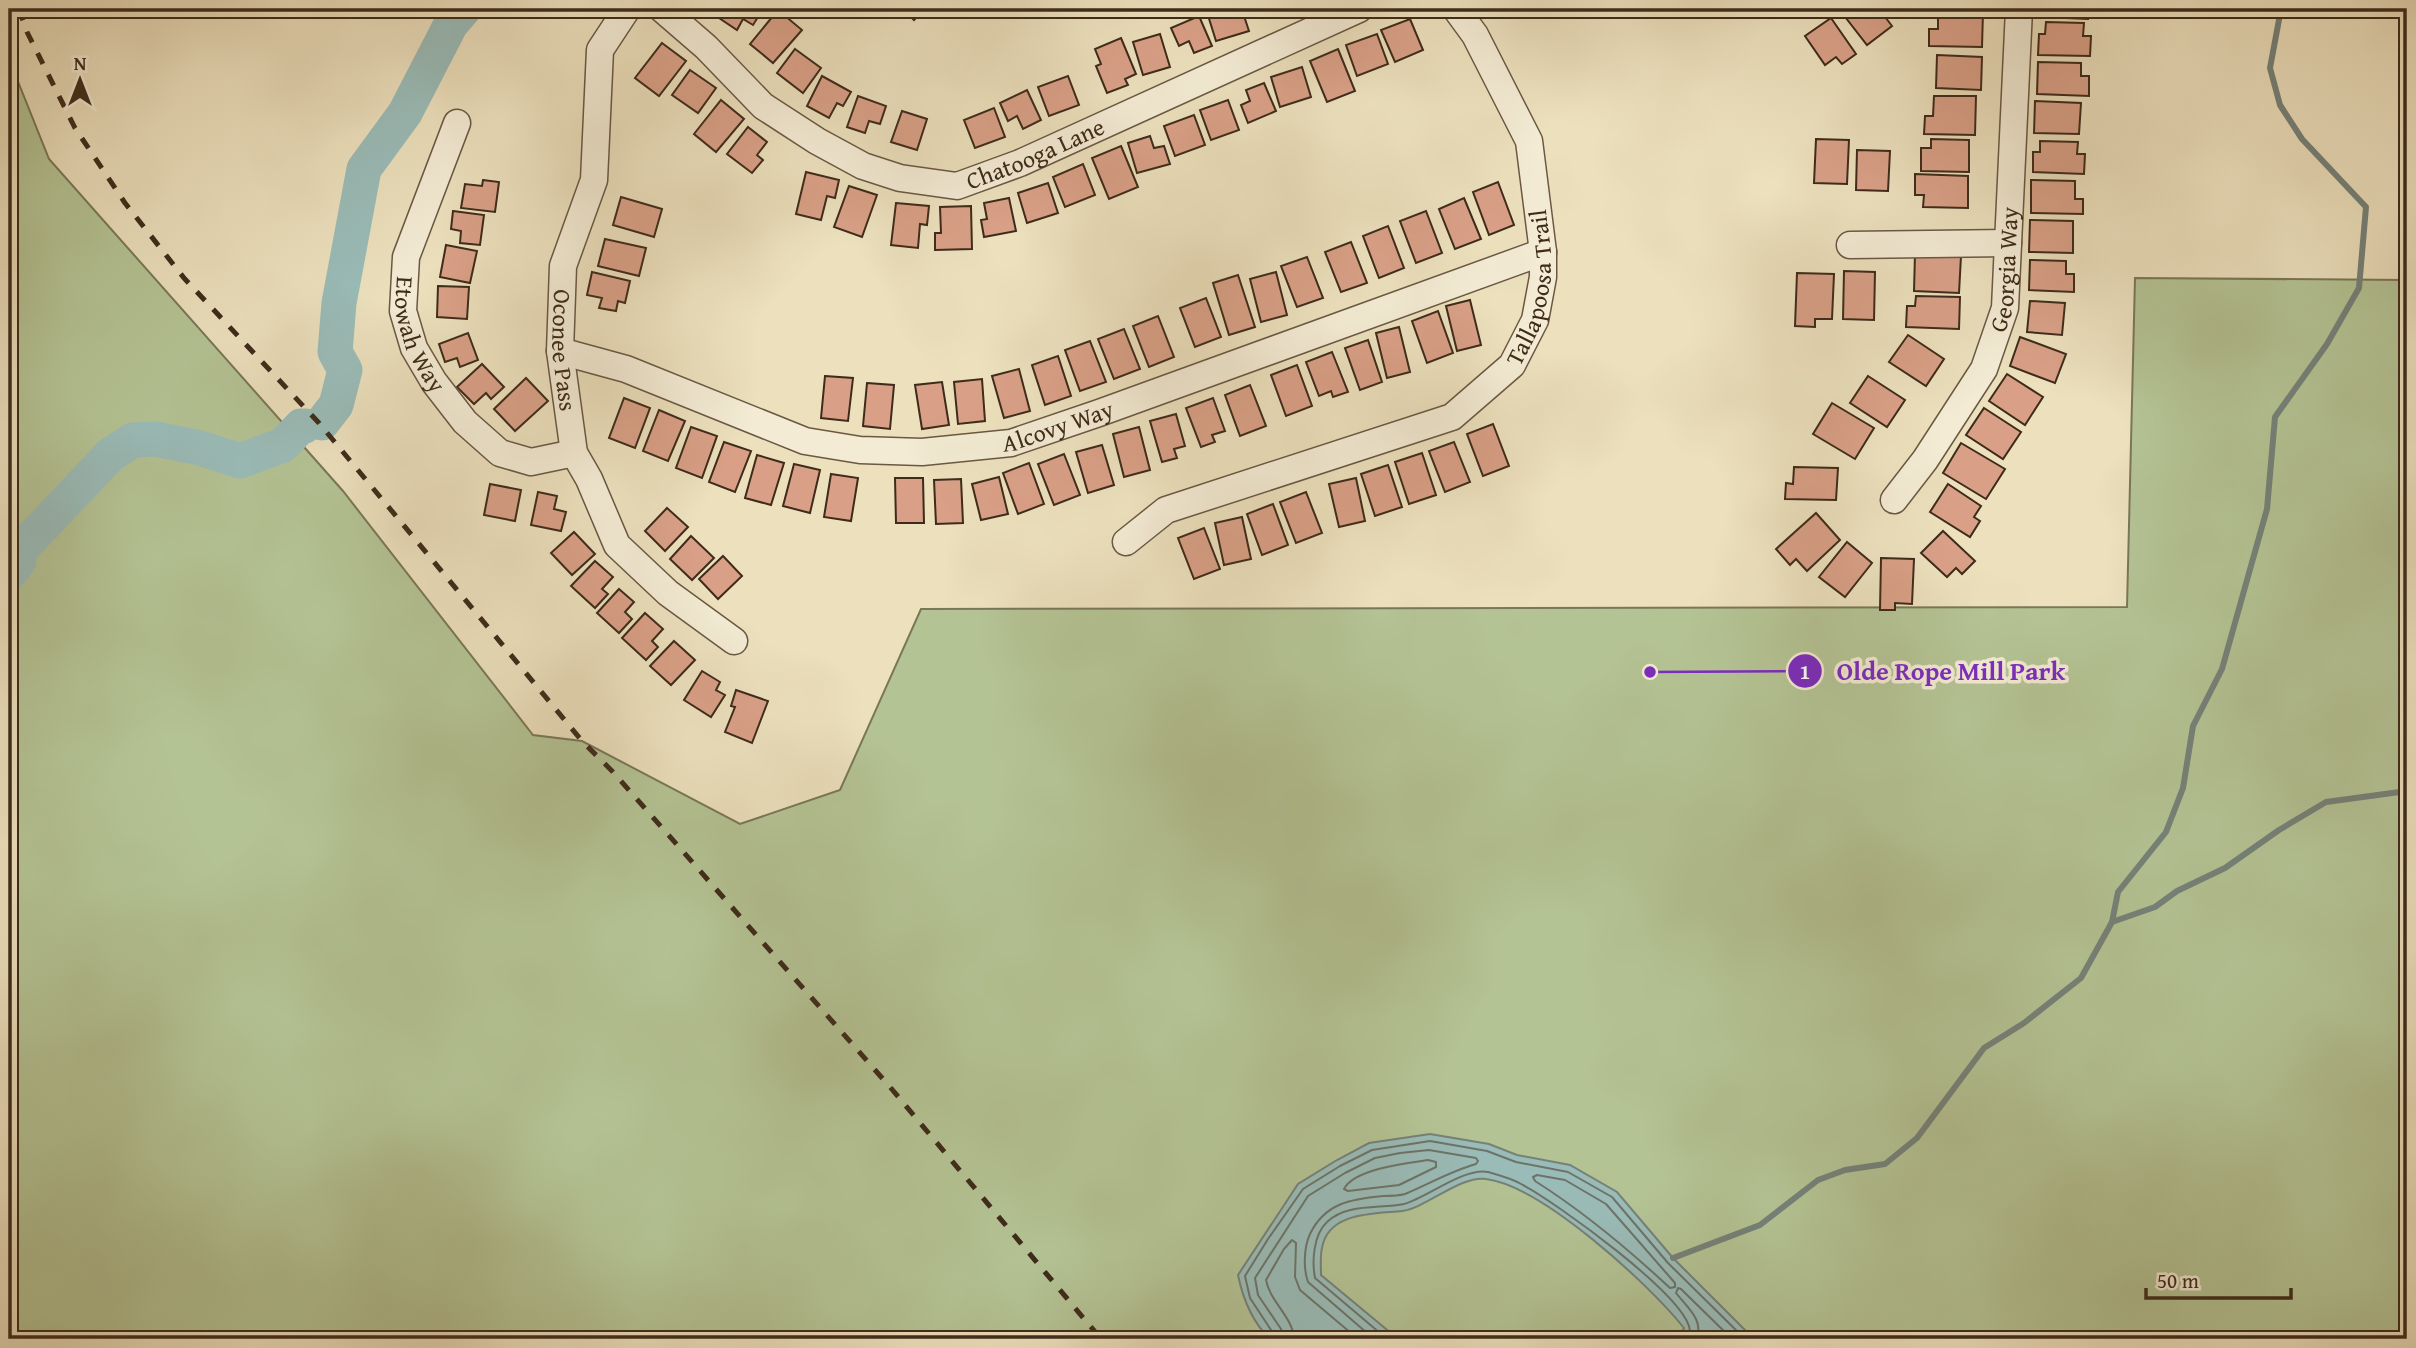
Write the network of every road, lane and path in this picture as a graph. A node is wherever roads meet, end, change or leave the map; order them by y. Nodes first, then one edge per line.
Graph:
1 (627, 9) edge
2 (662, 9) edge
3 (1359, 9) edge
4 (1456, 9) edge
5 (2019, 9) edge
6 (457, 123) dead end
7 (2008, 243) junction
8 (1850, 245) dead end
9 (1543, 252) junction
10 (560, 351) junction
11 (574, 453) junction
12 (1894, 500) dead end
13 (1126, 542) dead end
14 (734, 642) dead end

1 - 10 street, Oconee Pass
2 - 3 street, Chatooga Lane
4 - 9 street, Tallapoosa Trail
5 - 7 street, Georgia Way
6 - 11 street, Etowah Way
7 - 8 street
7 - 12 street, Georgia Way
9 - 10 street, Alcovy Way
9 - 13 street, Tallapoosa Trail
10 - 11 street, Oconee Pass
11 - 14 street, Oconee Pass

